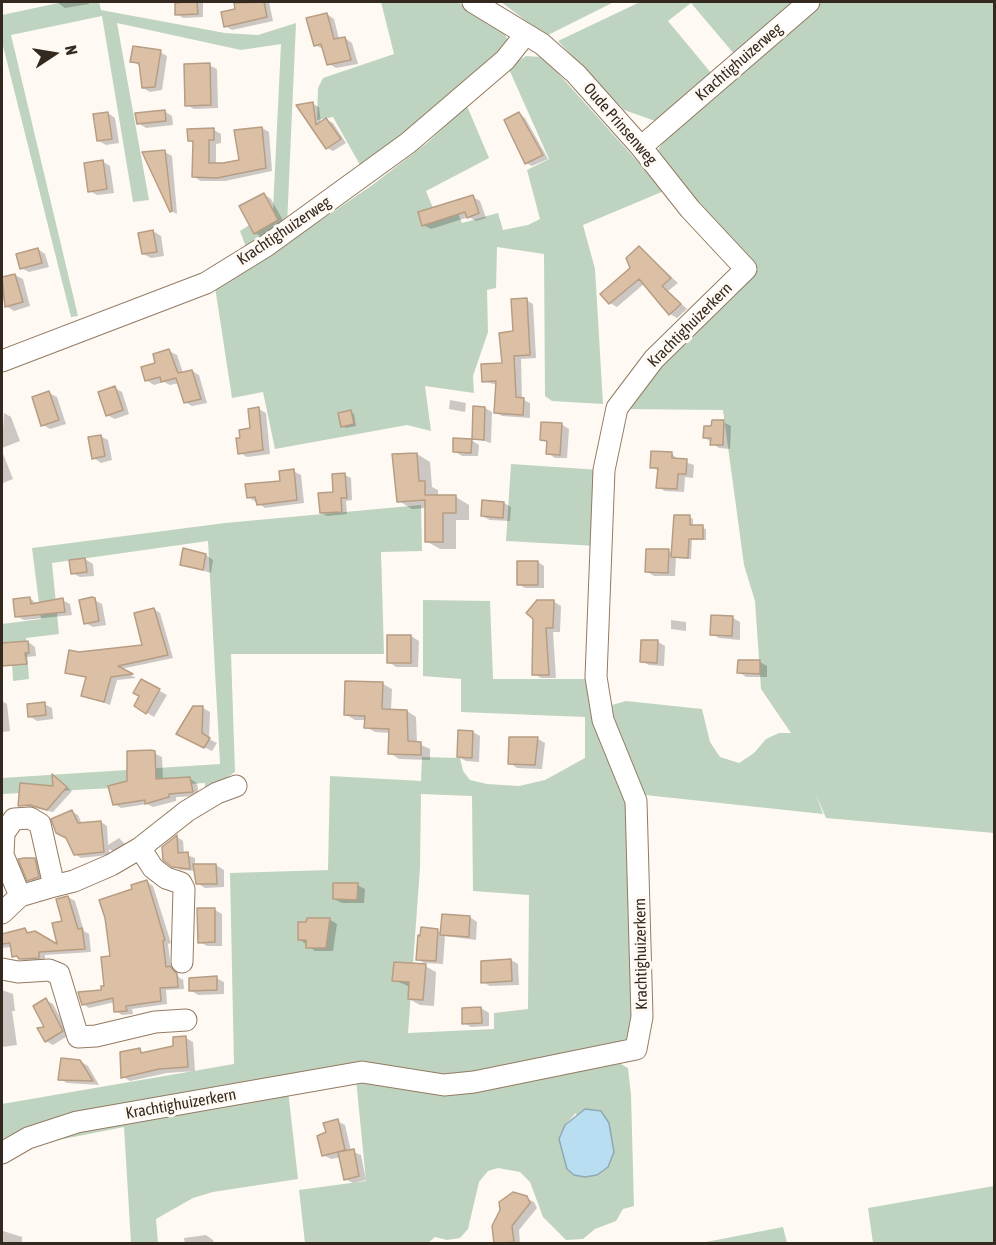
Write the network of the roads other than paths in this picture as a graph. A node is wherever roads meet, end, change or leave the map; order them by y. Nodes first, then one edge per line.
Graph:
1 (473, 2) edge
2 (809, 2) edge
3 (525, 35) junction
4 (641, 147) junction
5 (746, 269) joint
6 (2, 361) edge
7 (236, 786) dead end
8 (140, 848) junction
9 (54, 886) junction
10 (20, 896) junction
11 (2, 913) edge
12 (182, 962) dead end
13 (2, 969) edge
14 (186, 1020) dead end
15 (2, 1153) edge

1 - 3 street, Oude Prinsenweg
2 - 4 street, Krachtighuizerweg
3 - 4 street, Oude Prinsenweg
3 - 6 street, Krachtighuizerweg
4 - 5 street, Oude Prinsenweg
5 - 15 street, Krachtighuizerkern
7 - 8 street
8 - 9 street
8 - 12 street
9 - 10 street
9 - 10 street
10 - 11 street
13 - 14 street

